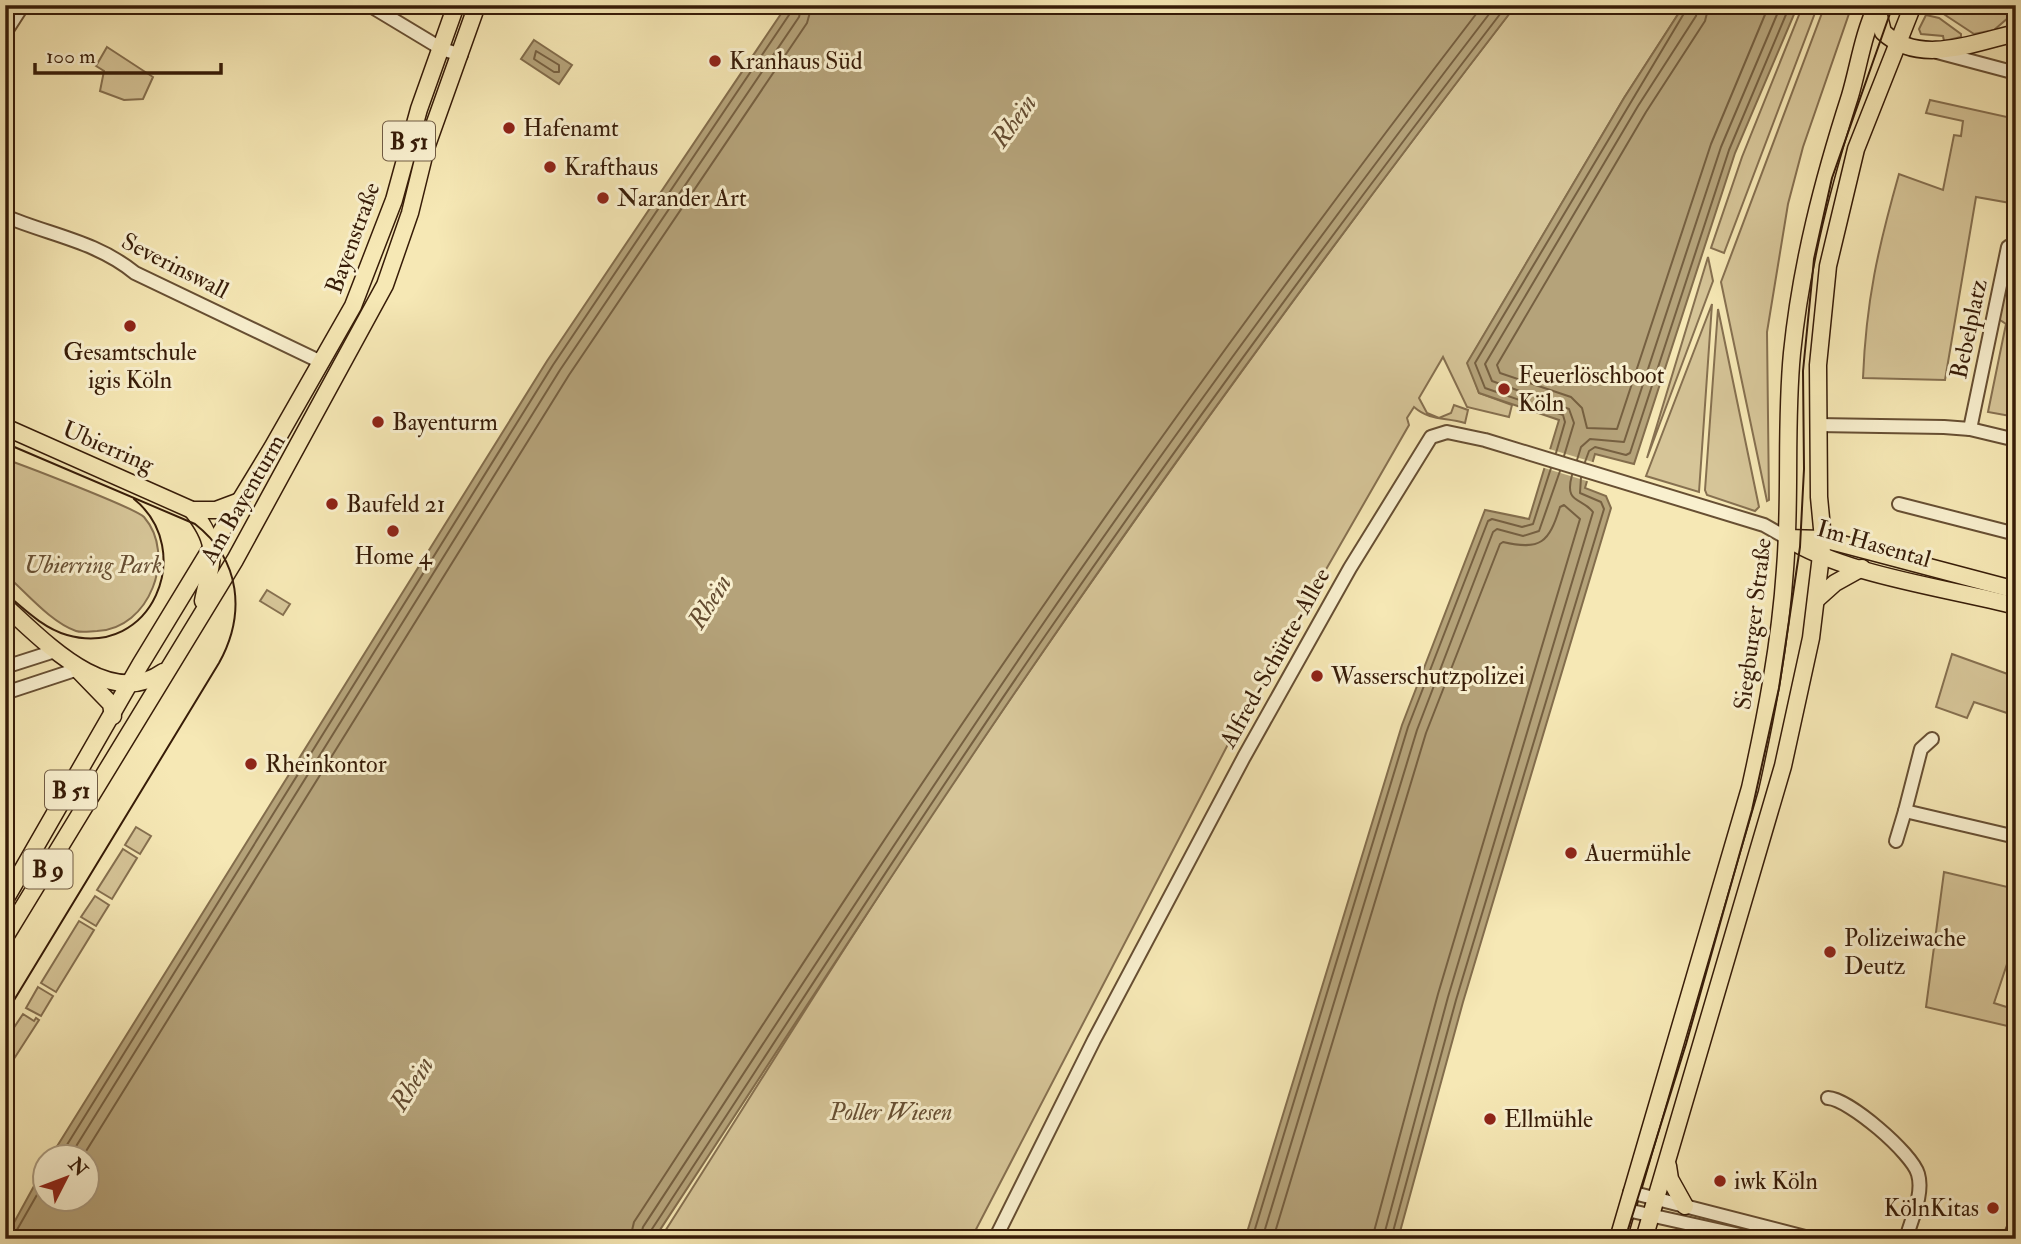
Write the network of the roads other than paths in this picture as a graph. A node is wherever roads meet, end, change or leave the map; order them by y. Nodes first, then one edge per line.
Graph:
1 (23, 5) edge
2 (369, 5) edge
3 (456, 5) edge
4 (477, 5) edge
5 (1913, 5) edge
6 (1877, 7) edge
7 (5, 33) edge
8 (2016, 33) edge
9 (1903, 46) junction
10 (442, 49) junction
11 (1933, 51) junction
12 (461, 55) junction
13 (2016, 73) edge
14 (5, 216) edge
15 (2016, 243) edge
16 (353, 345) joint
17 (321, 362) junction
18 (296, 406) junction
19 (316, 416) junction
20 (1817, 425) junction
21 (5, 427) edge
22 (1970, 429) junction
23 (2016, 440) edge
24 (240, 501) junction
25 (1899, 504) dead end
26 (192, 510) junction
27 (260, 514) junction
28 (2016, 534) edge
29 (1787, 538) junction
30 (1823, 540) junction
31 (211, 547) junction
32 (1825, 558) junction
33 (1862, 568) junction
34 (2016, 590) edge
35 (1816, 600) junction
36 (5, 606) edge
37 (2016, 606) edge
38 (200, 617) junction
39 (55, 651) junction
40 (5, 667) edge
41 (78, 669) junction
42 (165, 670) junction
43 (131, 682) junction
44 (5, 693) edge
45 (113, 716) junction
46 (1932, 739) dead end
47 (1905, 811) junction
48 (2016, 837) edge
49 (1896, 841) dead end
50 (28, 863) joint
51 (5, 900) edge
52 (5, 937) edge
53 (1828, 1098) dead end
54 (1667, 1164) junction
55 (1630, 1192) junction
56 (1657, 1199) junction
57 (1685, 1206) junction
58 (1627, 1210) junction
59 (1652, 1216) junction
60 (2016, 1223) edge
61 (1751, 1233) edge
62 (995, 1239) edge
63 (1618, 1239) edge
64 (1644, 1239) edge
65 (1812, 1239) edge
66 (1906, 1239) edge
67 (2009, 1239) edge

1 - 7 street
2 - 10 street
3 - 10 main road, Bayenstraße / B 51
4 - 12 main road, Bayenstraße / B 51
5 - 9 main road
6 - 9 main road
6 - 29 main road, Siegburger Straße
8 - 11 main road
9 - 11 main road
9 - 20 main road
10 - 12 street
10 - 17 main road, Bayenstraße / B 51
11 - 13 street
12 - 16 main road, Bayenstraße / B 51
14 - 17 street, Severinswall
15 - 22 street, Bebelplatz
16 - 19 main road, Am Bayenturm / B 51
17 - 18 main road, Am Bayenturm / B 51
18 - 19 main road
18 - 24 main road, Am Bayenturm / B 51
19 - 27 main road, Am Bayenturm / B 51
20 - 22 street
20 - 30 main road
21 - 26 main road, Ubierring
22 - 23 street
24 - 26 main road
24 - 27 main road
24 - 31 main road, Am Bayenturm / B 51
25 - 28 street
26 - 31 main road
27 - 38 main road, Am Bayenturm / B 51
29 - 30 main road, Im Hasental
29 - 32 main road, Im Hasental
29 - 55 main road, Siegburger Straße
29 - 62 street, Alfred-Schütte-Allee
30 - 32 main road
30 - 34 main road, Im Hasental
31 - 38 main road
31 - 43 main road, Am Bayenturm / B 51
32 - 33 main road, Im Hasental
32 - 35 main road
33 - 35 main road
33 - 37 main road, Im Hasental
35 - 54 main road
36 - 39 main road
38 - 42 main road, Am Bayenturm
39 - 40 street
39 - 41 main road
41 - 43 main road
41 - 44 street
41 - 45 main road
42 - 43 main road
42 - 52 main road, B 9
43 - 45 main road, B 51
45 - 50 main road, B 51
46 - 47 street
47 - 48 street
47 - 49 street
50 - 51 main road, B 9
53 - 66 street
54 - 56 main road
54 - 57 main road
55 - 56 street
55 - 58 main road, Siegburger Straße
56 - 57 street
56 - 59 main road
57 - 61 street
58 - 59 street
58 - 63 main road, Siegburger Straße
59 - 61 street
59 - 64 main road
60 - 67 street
61 - 65 street

